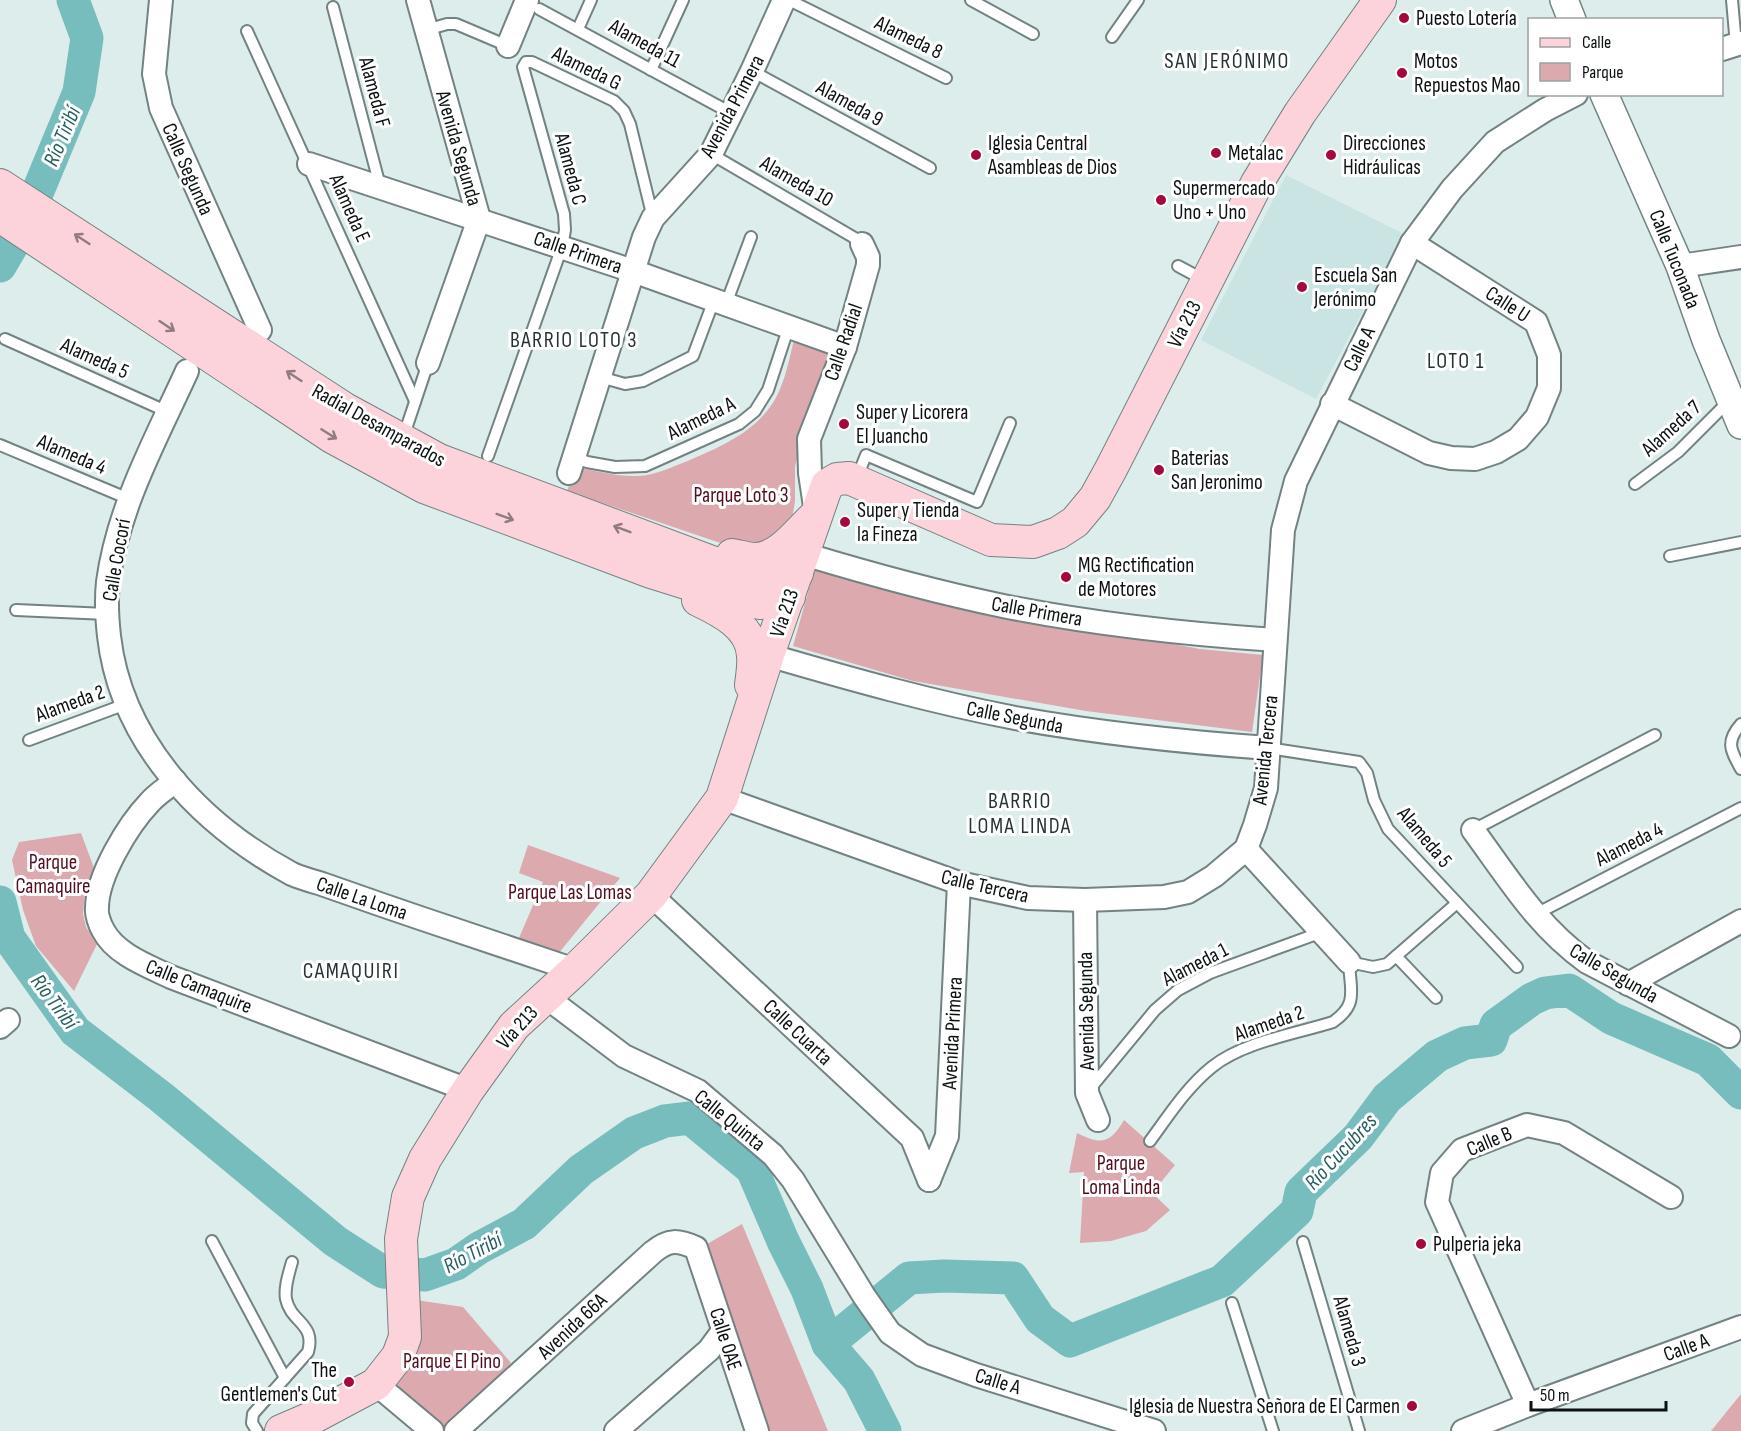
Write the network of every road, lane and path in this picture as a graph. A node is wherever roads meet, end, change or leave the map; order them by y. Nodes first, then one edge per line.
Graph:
1 (160, 0) edge
2 (418, 0) edge
3 (591, 0) edge
4 (683, 0) edge
5 (784, 0) edge
6 (789, 0) edge
7 (971, 0) edge
8 (1137, 0) edge
9 (1380, 0) edge
10 (1564, 0) edge
11 (1732, 0) edge
12 (533, 4) edge
13 (333, 7) dead end
14 (1571, 18) edge
15 (578, 29) junction
16 (426, 30) junction
17 (247, 31) dead end
18 (1033, 34) dead end
19 (1112, 38) dead end
20 (1733, 45) edge
21 (508, 46) joint
22 (526, 62) joint
23 (651, 70) junction
24 (752, 71) junction
25 (946, 78) dead end
26 (1572, 96) edge
27 (1605, 96) edge
28 (731, 113) junction
29 (711, 154) junction
30 (309, 164) junction
31 (930, 168) dead end
32 (0, 185) edge
33 (380, 186) junction
34 (0, 216) edge
35 (653, 218) junction
36 (479, 219) junction
37 (751, 237) dead end
38 (1412, 243) junction
39 (862, 244) joint
40 (561, 247) junction
41 (1741, 257) edge
42 (1178, 266) dead end
43 (1680, 266) junction
44 (633, 271) junction
45 (1206, 281) junction
46 (125, 282) junction
47 (720, 302) junction
48 (789, 326) junction
49 (260, 330) dead end
50 (5, 339) dead end
51 (844, 346) junction
52 (428, 363) joint
53 (187, 371) dead end
54 (600, 377) junction
55 (1730, 399) junction
56 (415, 401) junction
57 (1332, 404) junction
58 (168, 412) junction
59 (1010, 423) dead end
60 (1741, 425) edge
61 (408, 426) dead end
62 (809, 439) junction
63 (0, 445) edge
64 (488, 456) dead end
65 (572, 465) joint
66 (853, 479) junction
67 (1635, 484) dead end
68 (129, 499) junction
69 (816, 515) junction
70 (1741, 542) edge
71 (1670, 556) dead end
72 (658, 559) junction
73 (797, 575) junction
74 (16, 610) dead end
75 (107, 614) junction
76 (726, 614) junction
77 (1275, 640) junction
78 (768, 655) junction
79 (126, 704) junction
80 (1741, 724) edge
81 (748, 725) junction
82 (1655, 735) dead end
83 (28, 740) dead end
84 (1268, 748) junction
85 (1741, 769) edge
86 (175, 781) junction
87 (722, 798) junction
88 (1741, 808) edge
89 (1473, 830) joint
90 (1246, 849) junction
91 (959, 884) junction
92 (651, 895) junction
93 (1085, 900) junction
94 (1456, 903) junction
95 (1534, 915) junction
96 (1741, 921) edge
97 (1322, 932) junction
98 (1396, 956) junction
99 (1349, 962) junction
100 (1517, 967) dead end
101 (575, 970) junction
102 (1628, 984) junction
103 (546, 997) junction
104 (1436, 998) dead end
105 (1729, 1036) dead end
106 (468, 1090) junction
107 (1087, 1093) junction
108 (1098, 1120) dead end
109 (1149, 1141) dead end
110 (929, 1180) joint
111 (1671, 1197) dead end
112 (212, 1241) dead end
113 (1303, 1242) dead end
114 (696, 1248) joint
115 (292, 1262) dead end
116 (864, 1296) joint
117 (1232, 1303) dead end
118 (1741, 1327) edge
119 (723, 1331) junction
120 (285, 1378) junction
121 (376, 1384) junction
122 (1528, 1405) junction
123 (256, 1431) edge
124 (281, 1431) edge
125 (432, 1431) edge
126 (456, 1431) edge
127 (616, 1431) edge
128 (757, 1431) edge
129 (1154, 1431) edge
130 (1273, 1431) edge
131 (1359, 1431) edge
132 (1463, 1431) edge

1 - 49 street, Calle Segunda
2 - 16 street, Avenida Segunda
3 - 15 lane
4 - 23 lane
5 - 24 street, Avenida Primera
6 - 25 lane, Alameda 8
7 - 18 lane
8 - 19 lane
9 - 45 main road, Vía 213
10 - 14 street
11 - 20 lane
12 - 15 lane, Alameda 11
12 - 21 street
13 - 33 lane, Alameda F
15 - 23 lane, Alameda 11
16 - 21 lane
16 - 36 street, Avenida Segunda
17 - 30 lane, Alameda E
22 - 35 lane, Alameda G
22 - 40 lane, Alameda C
23 - 28 lane, Alameda 11
24 - 28 street, Avenida Primera
24 - 31 lane, Alameda 9
26 - 38 street, Calle A
27 - 43 street, Calle Tuconada
28 - 29 street, Avenida Primera
29 - 35 street, Avenida Primera
29 - 39 lane, Alameda 10
30 - 33 street, Calle Primera
30 - 56 lane, Alameda E
46 -> 32 main road, Radial Desamparados
33 - 36 street, Calle Primera
34 - 46 main road, Radial Desamparados
35 - 44 street, Avenida Primera
36 - 40 street, Calle Primera
36 - 52 street, Avenida Segunda
37 - 47 lane
38 - 57 street, Calle A
38 - 57 street, Calle U
39 - 51 street, Calle Radial
40 - 44 street, Calle Primera
40 - 64 lane, Alameda C
41 - 43 street
42 - 45 lane
43 - 55 street, Calle Tuconada
44 - 47 street, Calle Primera
44 - 54 street, Avenida Primera
45 - 66 main road, Vía 213
46 - 72 main road, Radial Desamparados
47 - 48 street, Calle Primera
47 - 54 lane
48 - 51 street, Calle Primera
48 - 65 lane, Alameda A
50 - 58 lane, Alameda 5
51 - 62 street, Calle Radial
52 - 56 lane
53 - 58 street, Calle Cocorí
54 - 65 street, Avenida Primera
55 - 60 street, Calle Tuconada
55 - 67 lane, Alameda 7
56 - 61 lane
57 - 77 street, Calle A
58 - 68 street, Calle Cocorí
59 - 66 lane
62 - 66 street
62 - 69 street, Calle Radial
63 - 68 lane, Alameda 4
66 - 69 main road, Vía 213
68 - 75 street, Calle Cocorí
69 - 72 main road
69 - 73 main road, Vía 213
70 - 71 lane
72 - 73 main road, Radial Desamparados
72 - 76 main road
73 - 77 street, Calle Primera
73 - 78 main road, Vía 213
74 - 75 lane
75 - 79 street, Calle Cocorí
76 - 78 main road
76 - 81 main road
77 - 84 street, Avenida Tercera
78 - 81 main road, Vía 213
78 - 84 street, Calle Segunda
79 - 83 lane, Alameda 2
79 - 86 street, Calle Cocorí
80 - 85 lane
81 - 87 main road, Vía 213
82 - 89 lane, Alameda 5
84 - 90 street, Avenida Tercera
84 - 94 lane, Alameda 5
86 - 101 street, Calle La Loma
86 - 106 street, Calle Camaquire
87 - 91 street, Calle Tercera
87 - 92 main road, Vía 213
88 - 95 lane, Alameda 4
89 - 95 street, Calle Segunda
90 - 93 street, Calle Tercera
90 - 97 street
91 - 93 street, Calle Tercera
91 - 110 street, Avenida Primera
92 - 101 main road, Vía 213
92 - 110 street, Calle Cuarta
93 - 107 street, Avenida Segunda
94 - 98 lane
94 - 100 lane, Alameda 5
95 - 102 street, Calle Segunda
96 - 102 street
97 - 99 street
97 - 107 lane, Alameda 1
98 - 99 lane
98 - 104 lane
99 - 109 lane, Alameda 2
101 - 103 main road, Vía 213
102 - 105 street, Calle Segunda
103 - 106 main road, Vía 213
103 - 116 street, Calle Quinta
106 - 121 main road, Vía 213
107 - 108 street, Avenida Segunda
111 - 122 street, Calle B
112 - 120 lane
113 - 131 lane, Alameda 3
114 - 119 street, Calle 0AE
114 - 126 street, Avenida 66A
115 - 120 lane
116 - 129 street, Calle A
117 - 130 lane
118 - 122 street, Calle A
119 - 127 street
119 - 128 street, Calle 0AE
120 - 123 lane
121 - 124 main road, Vía 213
121 - 125 street
122 - 132 street, Calle A

